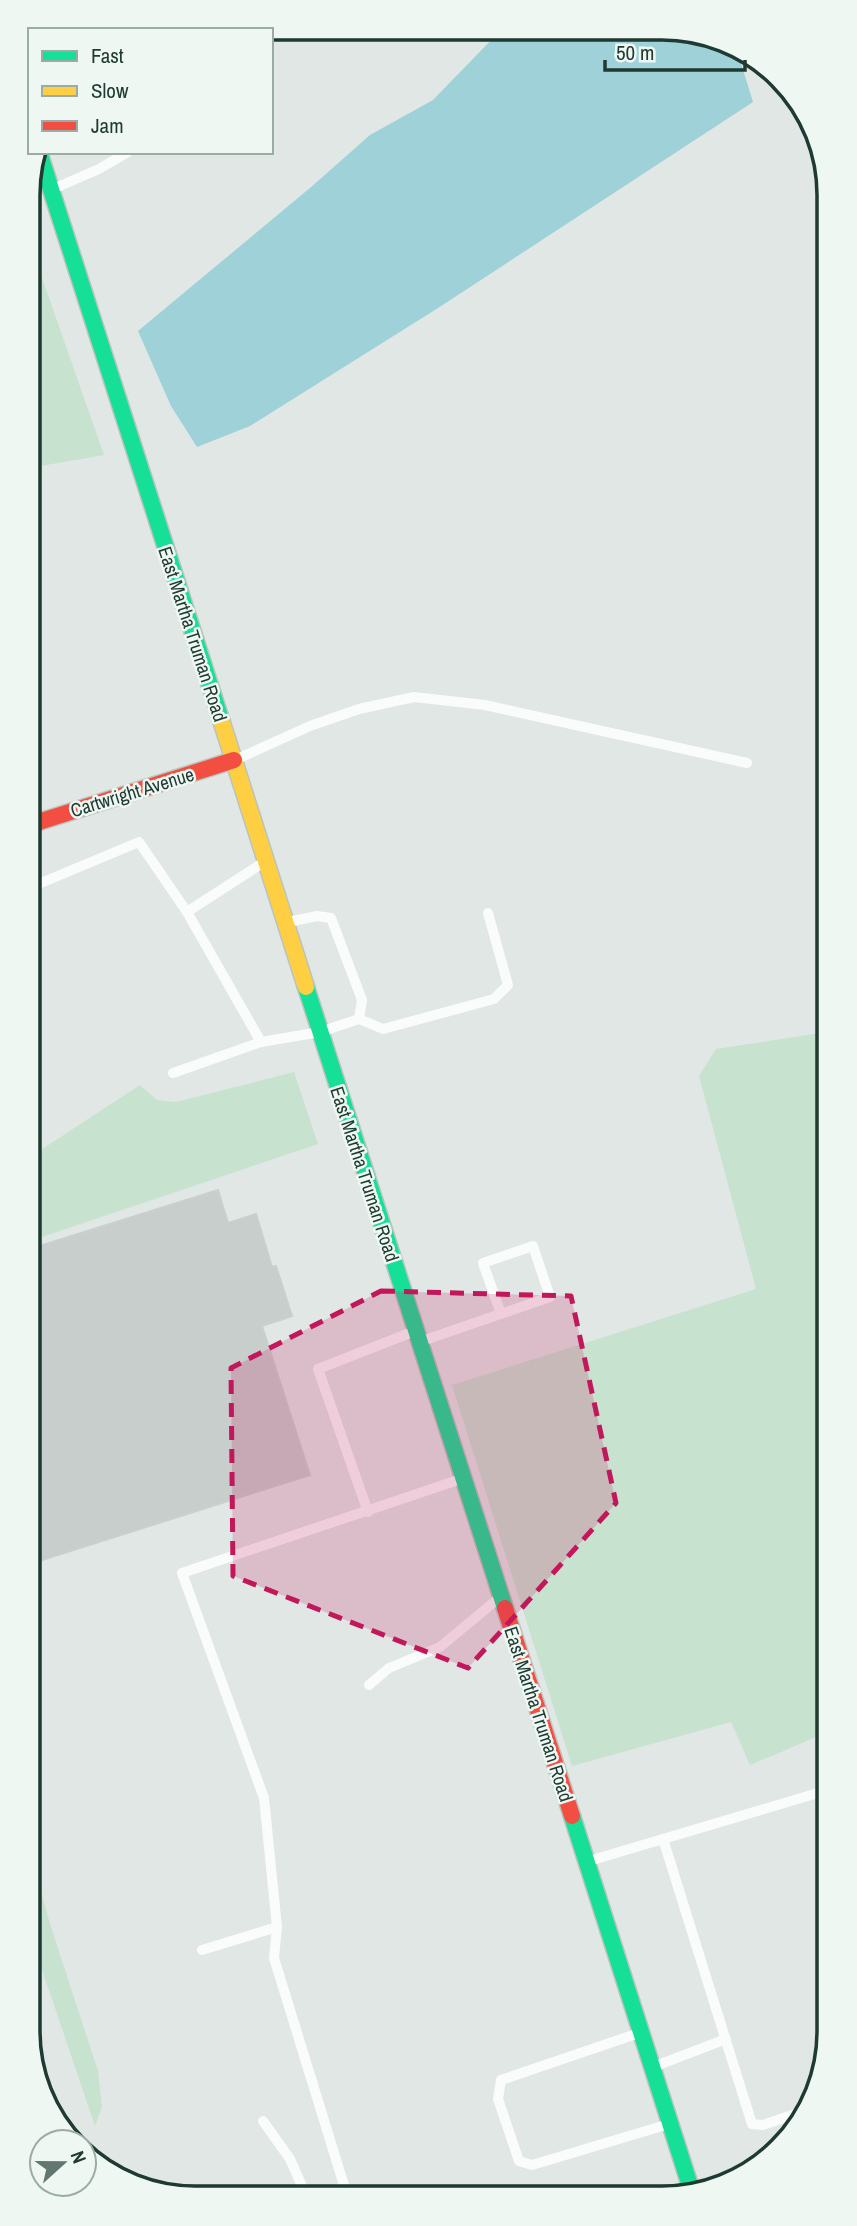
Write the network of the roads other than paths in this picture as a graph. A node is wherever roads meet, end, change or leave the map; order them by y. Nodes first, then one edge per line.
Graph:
1 (125, 154) edge
2 (43, 168) edge
3 (51, 190) junction
4 (234, 760) junction
5 (747, 763) dead end
6 (41, 820) edge
7 (266, 861) junction
8 (41, 883) edge
9 (187, 912) junction
10 (488, 913) dead end
11 (285, 923) junction
12 (359, 1019) junction
13 (320, 1032) junction
14 (261, 1042) junction
15 (173, 1073) dead end
16 (501, 1314) junction
17 (417, 1336) junction
18 (463, 1479) junction
19 (368, 1512) junction
20 (501, 1596) junction
21 (369, 1685) dead end
22 (816, 1794) edge
23 (663, 1839) junction
24 (586, 1862) junction
25 (276, 1927) junction
26 (202, 1950) dead end
27 (641, 2032) junction
28 (726, 2039) junction
29 (652, 2067) junction
30 (792, 2115) edge
31 (263, 2120) dead end
32 (671, 2124) junction
33 (690, 2182) edge
34 (302, 2186) edge
35 (345, 2186) edge

1 - 3 lane
2 - 3 main road, East Martha Truman Road
3 - 4 main road, East Martha Truman Road
4 - 5 lane
4 - 6 main road, Cartwright Avenue
4 - 7 main road, East Martha Truman Road
7 - 9 lane
7 - 11 main road, East Martha Truman Road
8 - 9 lane
9 - 14 lane
10 - 12 lane
11 - 12 lane
11 - 13 main road, East Martha Truman Road
12 - 13 lane
13 - 14 lane
13 - 17 main road, East Martha Truman Road
14 - 15 lane
16 - 16 lane
16 - 17 lane
17 - 18 main road, East Martha Truman Road
17 - 19 lane
18 - 19 lane
18 - 20 main road, East Martha Truman Road
19 - 25 lane
20 - 21 lane
20 - 24 main road, East Martha Truman Road
22 - 23 lane
23 - 24 lane
23 - 28 lane
24 - 27 main road, East Martha Truman Road
25 - 26 lane
25 - 35 lane
27 - 29 main road, East Martha Truman Road
27 - 32 lane
28 - 29 lane
28 - 30 lane
29 - 32 main road, East Martha Truman Road
31 - 34 lane
32 - 33 main road, East Martha Truman Road

